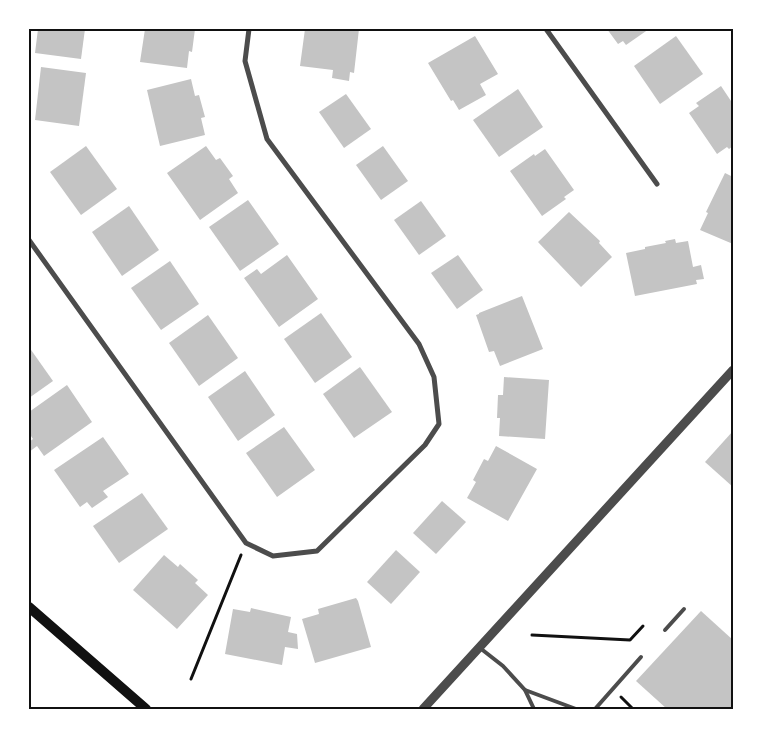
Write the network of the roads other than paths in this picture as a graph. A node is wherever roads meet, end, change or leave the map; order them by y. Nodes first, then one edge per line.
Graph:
1 (249, 29) edge
2 (546, 29) edge
3 (657, 184) dead end
4 (29, 240) edge
5 (733, 370) edge
6 (29, 607) edge
7 (684, 609) dead end
8 (665, 630) dead end
9 (480, 648) junction
10 (642, 657) dead end
11 (525, 690) junction
12 (146, 709) edge
13 (423, 709) edge
14 (534, 709) edge
15 (576, 709) edge
16 (595, 709) edge

1 - 4 street
2 - 3 street
5 - 9 street
6 - 12 main road
7 - 8 lane
9 - 11 lane
9 - 13 street
10 - 16 lane
11 - 14 lane
11 - 15 lane

